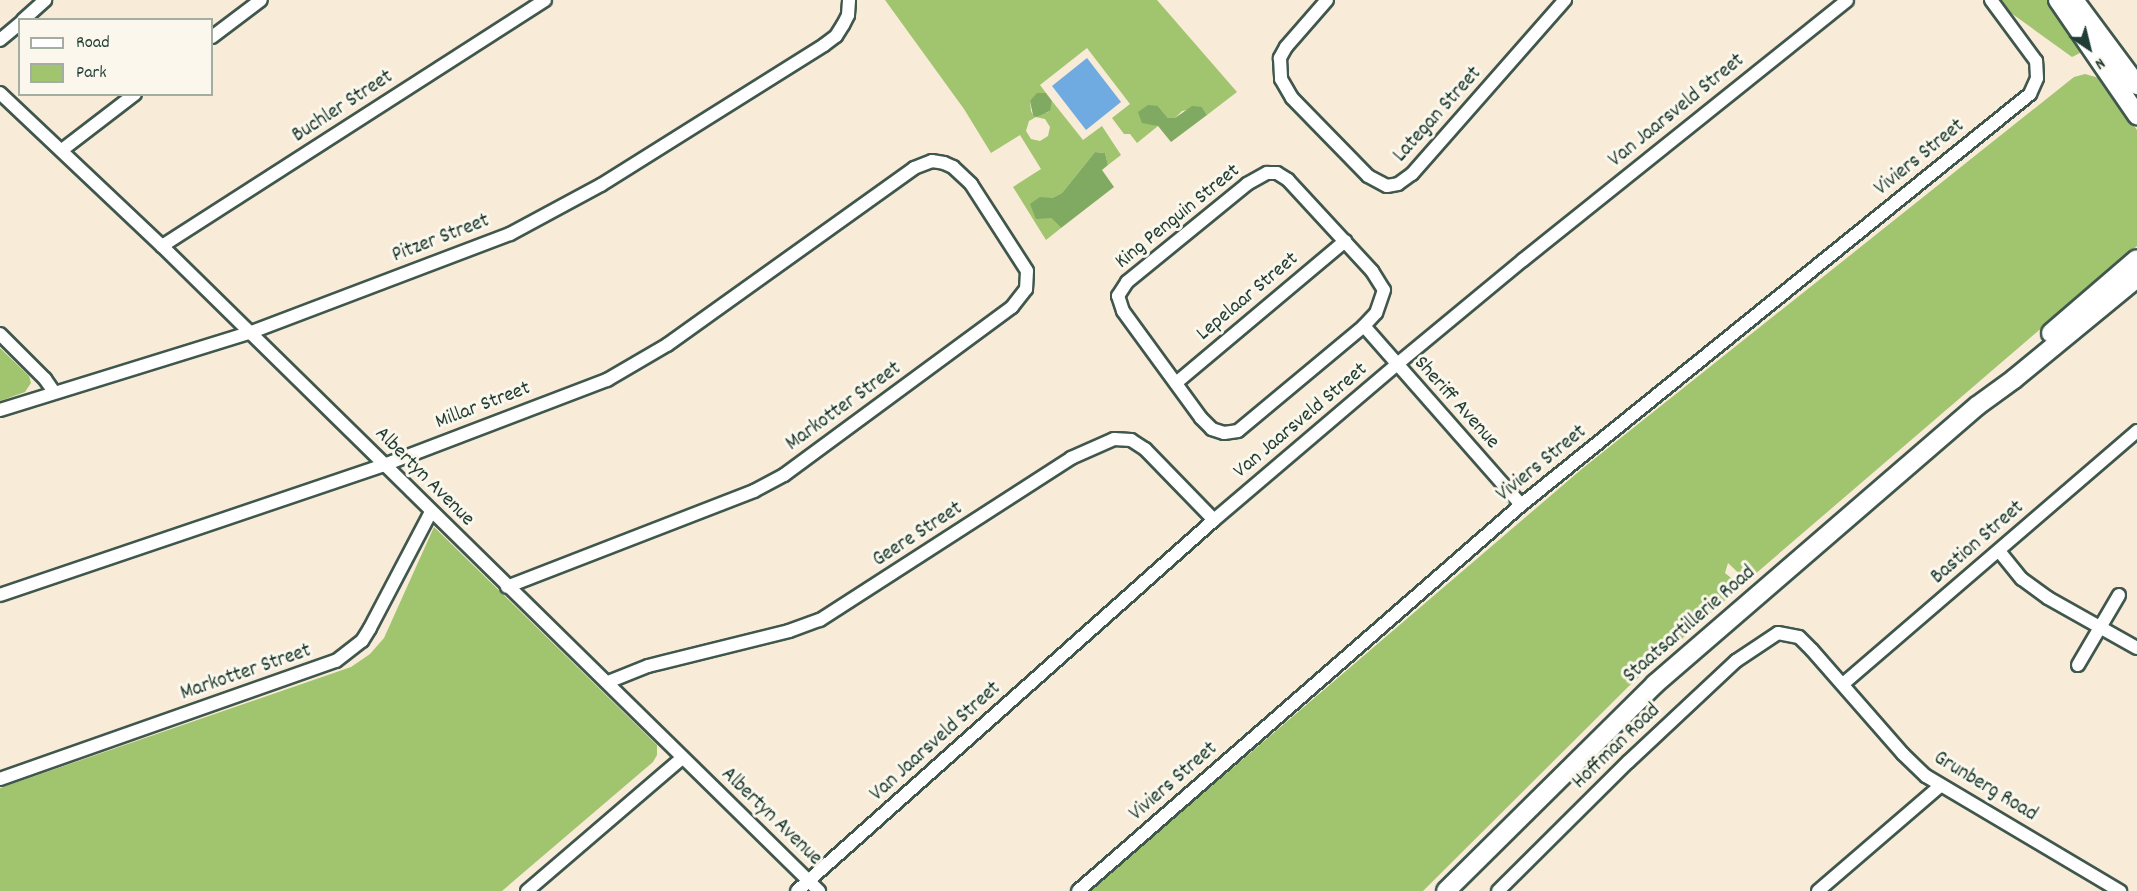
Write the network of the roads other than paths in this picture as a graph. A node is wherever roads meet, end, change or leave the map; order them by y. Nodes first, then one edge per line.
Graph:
1 (45, 0) edge
2 (261, 0) edge
3 (545, 0) edge
4 (849, 0) edge
5 (1327, 0) edge
6 (1565, 0) edge
7 (1847, 0) edge
8 (1991, 0) edge
9 (2058, 0) edge
10 (2074, 0) edge
11 (25, 18) edge
12 (18, 25) edge
13 (213, 36) edge
14 (0, 40) edge
15 (2137, 85) edge
16 (0, 93) edge
17 (132, 96) edge
18 (2137, 115) edge
19 (62, 150) junction
20 (932, 161) joint
21 (1345, 241) junction
22 (162, 246) junction
23 (2137, 259) edge
24 (2137, 278) edge
25 (1364, 326) junction
26 (249, 333) junction
27 (0, 334) edge
28 (1396, 365) junction
29 (1176, 383) junction
30 (54, 392) junction
31 (1977, 406) junction
32 (0, 410) edge
33 (2137, 431) edge
34 (384, 465) junction
35 (1521, 506) junction
36 (431, 512) junction
37 (1214, 520) junction
38 (1999, 551) junction
39 (507, 587) junction
40 (0, 595) edge
41 (2119, 595) dead end
42 (2100, 627) junction
43 (1769, 637) joint
44 (2137, 648) edge
45 (2079, 664) dead end
46 (608, 682) junction
47 (1843, 684) junction
48 (682, 758) junction
49 (0, 779) edge
50 (1940, 786) junction
51 (809, 881) junction
52 (527, 891) edge
53 (797, 891) edge
54 (819, 891) edge
55 (1078, 891) edge
56 (1446, 891) edge
57 (1498, 891) edge
58 (1818, 891) edge
59 (2120, 891) edge

1 - 11 street
2 - 13 street
3 - 22 street, Buchler Street
4 - 26 street, Pitzer Street
5 - 6 street, Lategan Street
7 - 28 street, Van Jaarsveld Street
8 - 35 street, Viviers Street
9 - 18 street
10 - 15 street
12 - 14 street
16 - 19 street, Albertyn Avenue
17 - 19 street
19 - 22 street, Albertyn Avenue
20 - 34 street, Millar Street
20 - 39 street, Markotter Street
21 - 25 street, King Penguin Street
21 - 29 street, Lepelaar Street
21 - 29 street, King Penguin Street
22 - 26 street, Albertyn Avenue
23 - 31 street, Staatsartillerie Road
24 - 31 street, Staatsartillerie Road
25 - 28 street, Sheriff Avenue
25 - 29 street, King Penguin Street
26 - 30 street, Pitzer Street
26 - 34 street, Albertyn Avenue
27 - 30 street
28 - 35 street, Sheriff Avenue
28 - 37 street, Van Jaarsveld Street
30 - 32 street, Pitzer Street
31 - 56 street, Staatsartillerie Road
33 - 38 street, Bastion Street
34 - 36 street, Albertyn Avenue
34 - 40 street, Millar Street
35 - 55 street, Viviers Street
36 - 39 street, Albertyn Avenue
36 - 49 street, Markotter Street
37 - 46 street, Geere Street
37 - 51 street, Van Jaarsveld Street
38 - 42 street
38 - 47 street, Bastion Street
39 - 46 street, Albertyn Avenue
41 - 42 street
42 - 44 street
42 - 45 street
43 - 47 street, Grunberg Road
43 - 57 street, Hoffman Road
46 - 48 street, Albertyn Avenue
47 - 50 street, Grunberg Road
48 - 51 street, Albertyn Avenue
48 - 52 street
50 - 58 street
50 - 59 street, Grunberg Road
51 - 53 street, Van Jaarsveld Street
51 - 54 street, Albertyn Avenue

